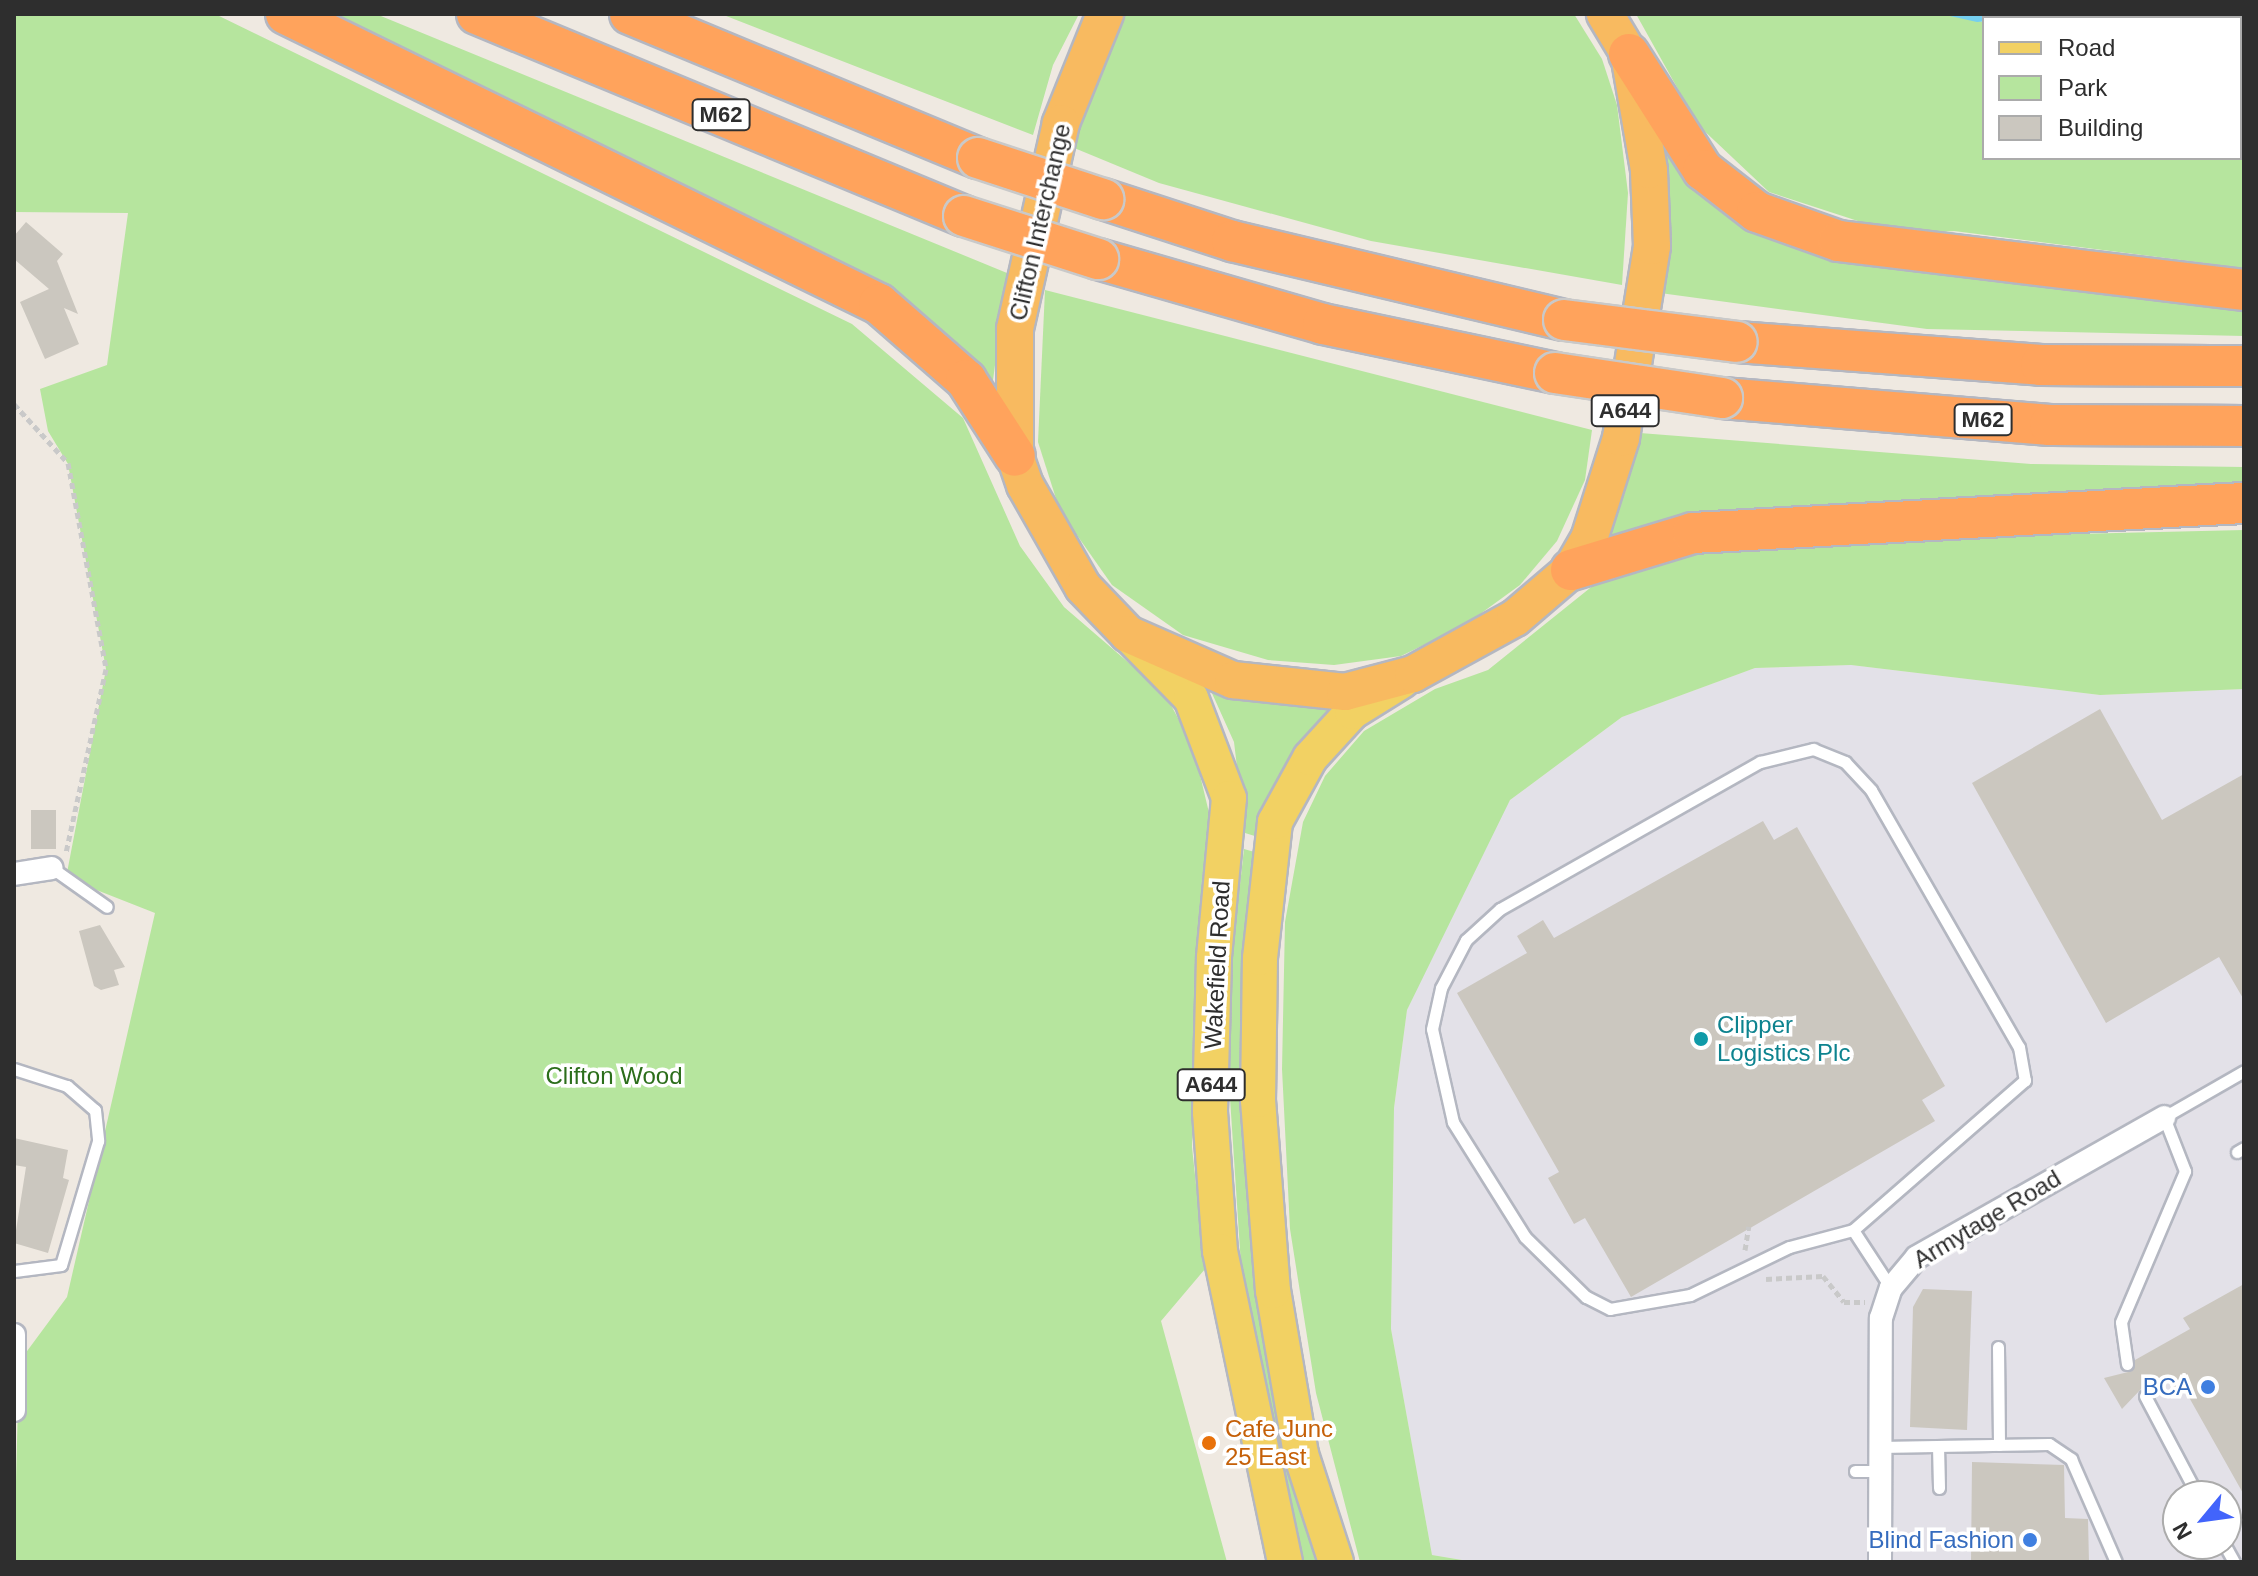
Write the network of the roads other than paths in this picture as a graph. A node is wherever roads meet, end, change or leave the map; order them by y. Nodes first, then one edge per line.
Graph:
1 (286, 14) edge
2 (477, 14) edge
3 (630, 14) edge
4 (1105, 14) edge
5 (1605, 14) edge
6 (1629, 54) junction
7 (2244, 290) edge
8 (2244, 366) edge
9 (2244, 426) edge
10 (1015, 456) junction
11 (2244, 503) edge
12 (1571, 570) junction
13 (1128, 634) junction
14 (1413, 674) junction
15 (52, 868) joint
16 (14, 874) edge
17 (107, 907) dead end
18 (14, 1069) edge
19 (2244, 1071) edge
20 (2164, 1117) junction
21 (1853, 1230) junction
22 (14, 1271) edge
23 (1891, 1288) junction
24 (14, 1335) edge
25 (1998, 1347) dead end
26 (2127, 1364) dead end
27 (2145, 1396) dead end
28 (14, 1410) edge
29 (1999, 1445) junction
30 (1938, 1446) junction
31 (1880, 1447) junction
32 (1855, 1471) dead end
33 (1880, 1471) junction
34 (2190, 1480) edge
35 (1939, 1488) dead end
36 (1285, 1562) edge
37 (1336, 1562) edge
38 (1880, 1562) edge
39 (2116, 1562) edge

1 - 10 highway
2 - 9 highway, M62, bridge
3 - 8 highway, M62, bridge
4 - 10 highway, Clifton Interchange / A644
5 - 6 highway, Clifton Interchange / A644
6 - 7 highway
6 - 12 highway, Clifton Interchange / A644
10 - 13 highway, Clifton Interchange / A644
11 - 12 highway
12 - 14 highway, Clifton Interchange / A644
13 - 14 highway, Clifton Interchange / A644
13 - 36 main road, Wakefield Road / A644
14 - 37 main road, Wakefield Road / A644
15 - 16 street
15 - 17 lane
18 - 22 lane
19 - 20 lane
20 - 23 street, Armytage Road
20 - 26 lane
21 - 21 lane
21 - 23 lane
23 - 31 street, Armytage Road
24 - 28 street
25 - 29 lane
27 - 34 lane
29 - 30 lane
29 - 39 lane
30 - 31 lane
30 - 35 lane
31 - 33 street, Armytage Road
32 - 33 lane
33 - 38 street, Armytage Road

